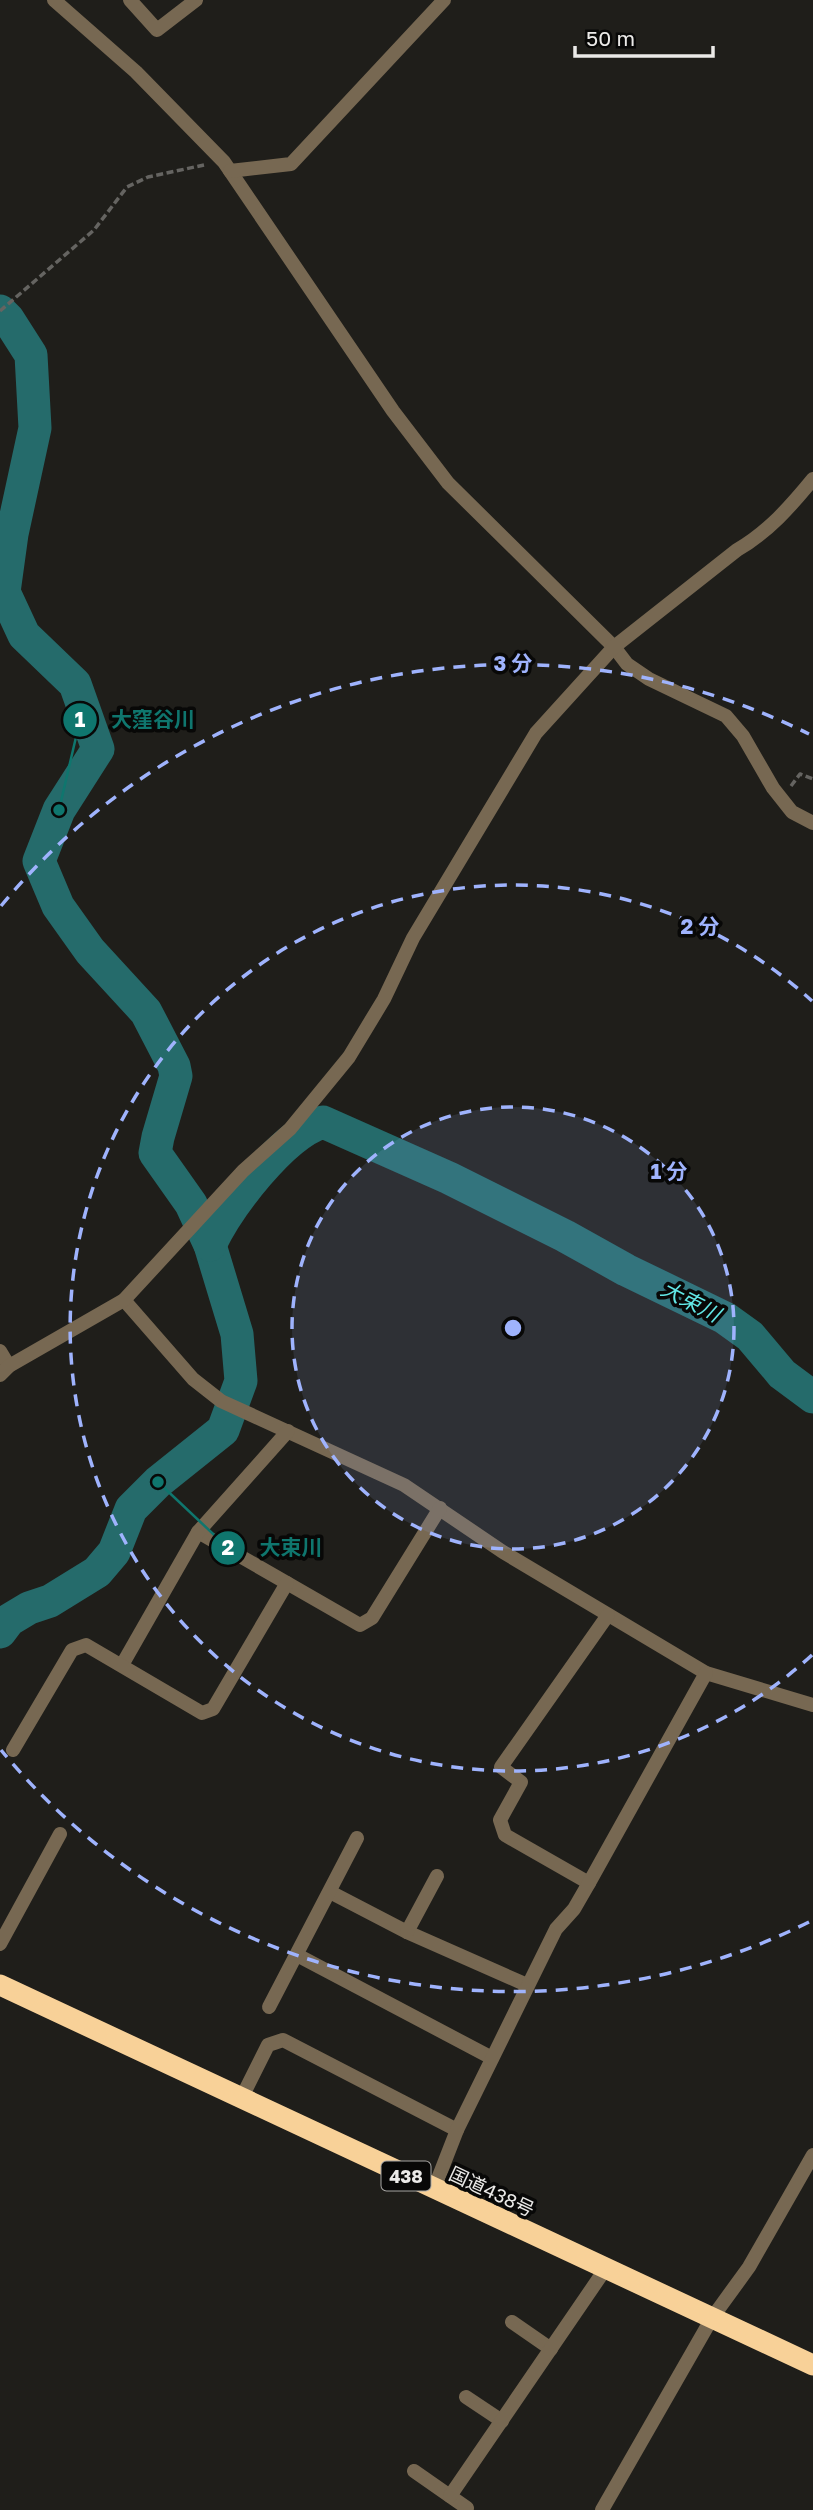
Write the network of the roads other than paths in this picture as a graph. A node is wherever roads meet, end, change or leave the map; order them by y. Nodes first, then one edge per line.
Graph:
1 (54, 0) edge
2 (130, 0) edge
3 (196, 0) edge
4 (444, 0) edge
5 (227, 167) junction
6 (813, 479) edge
7 (614, 647) junction
8 (813, 823) edge
9 (124, 1300) junction
10 (0, 1350) edge
11 (5, 1371) edge
12 (288, 1431) junction
13 (440, 1508) junction
14 (198, 1532) junction
15 (287, 1583) junction
16 (608, 1615) junction
17 (122, 1665) junction
18 (706, 1673) junction
19 (813, 1705) edge
20 (13, 1749) dead end
21 (60, 1834) dead end
22 (357, 1838) dead end
23 (437, 1877) dead end
24 (589, 1883) junction
25 (330, 1892) junction
26 (407, 1932) junction
27 (0, 1944) edge
28 (297, 1955) junction
29 (527, 1985) junction
30 (0, 1986) edge
31 (269, 2007) dead end
32 (492, 2058) junction
33 (241, 2099) junction
34 (457, 2130) junction
35 (813, 2155) edge
36 (434, 2189) junction
37 (606, 2268) junction
38 (712, 2318) junction
39 (512, 2322) dead end
40 (551, 2349) junction
41 (813, 2365) edge
42 (466, 2397) dead end
43 (502, 2421) junction
44 (414, 2472) dead end
45 (450, 2496) junction
46 (467, 2508) dead end
47 (602, 2510) edge

1 - 5 street
2 - 3 street
4 - 5 street
5 - 7 street
6 - 7 street
7 - 8 street
7 - 9 street
9 - 11 street
9 - 12 street
10 - 11 street
12 - 13 street
12 - 14 street
13 - 15 street
13 - 16 street
14 - 15 street
14 - 17 street
15 - 17 street
16 - 18 street
16 - 24 street
17 - 20 street
18 - 19 street
18 - 24 street
21 - 27 street
22 - 25 street
23 - 26 street
24 - 29 street
25 - 26 street
25 - 28 street
26 - 29 street
28 - 31 street
28 - 32 street
29 - 32 street
30 - 33 highway, 国道438号 / 438
32 - 34 street
33 - 34 street
33 - 36 highway, 国道438号 / 438
34 - 36 street
35 - 38 street
36 - 37 highway, 国道438号 / 438
37 - 38 highway, 国道438号 / 438
37 - 40 street
38 - 41 highway, 国道438号 / 438
38 - 47 street
39 - 40 street
40 - 43 street
42 - 43 street
43 - 45 street
44 - 45 street
45 - 46 street

